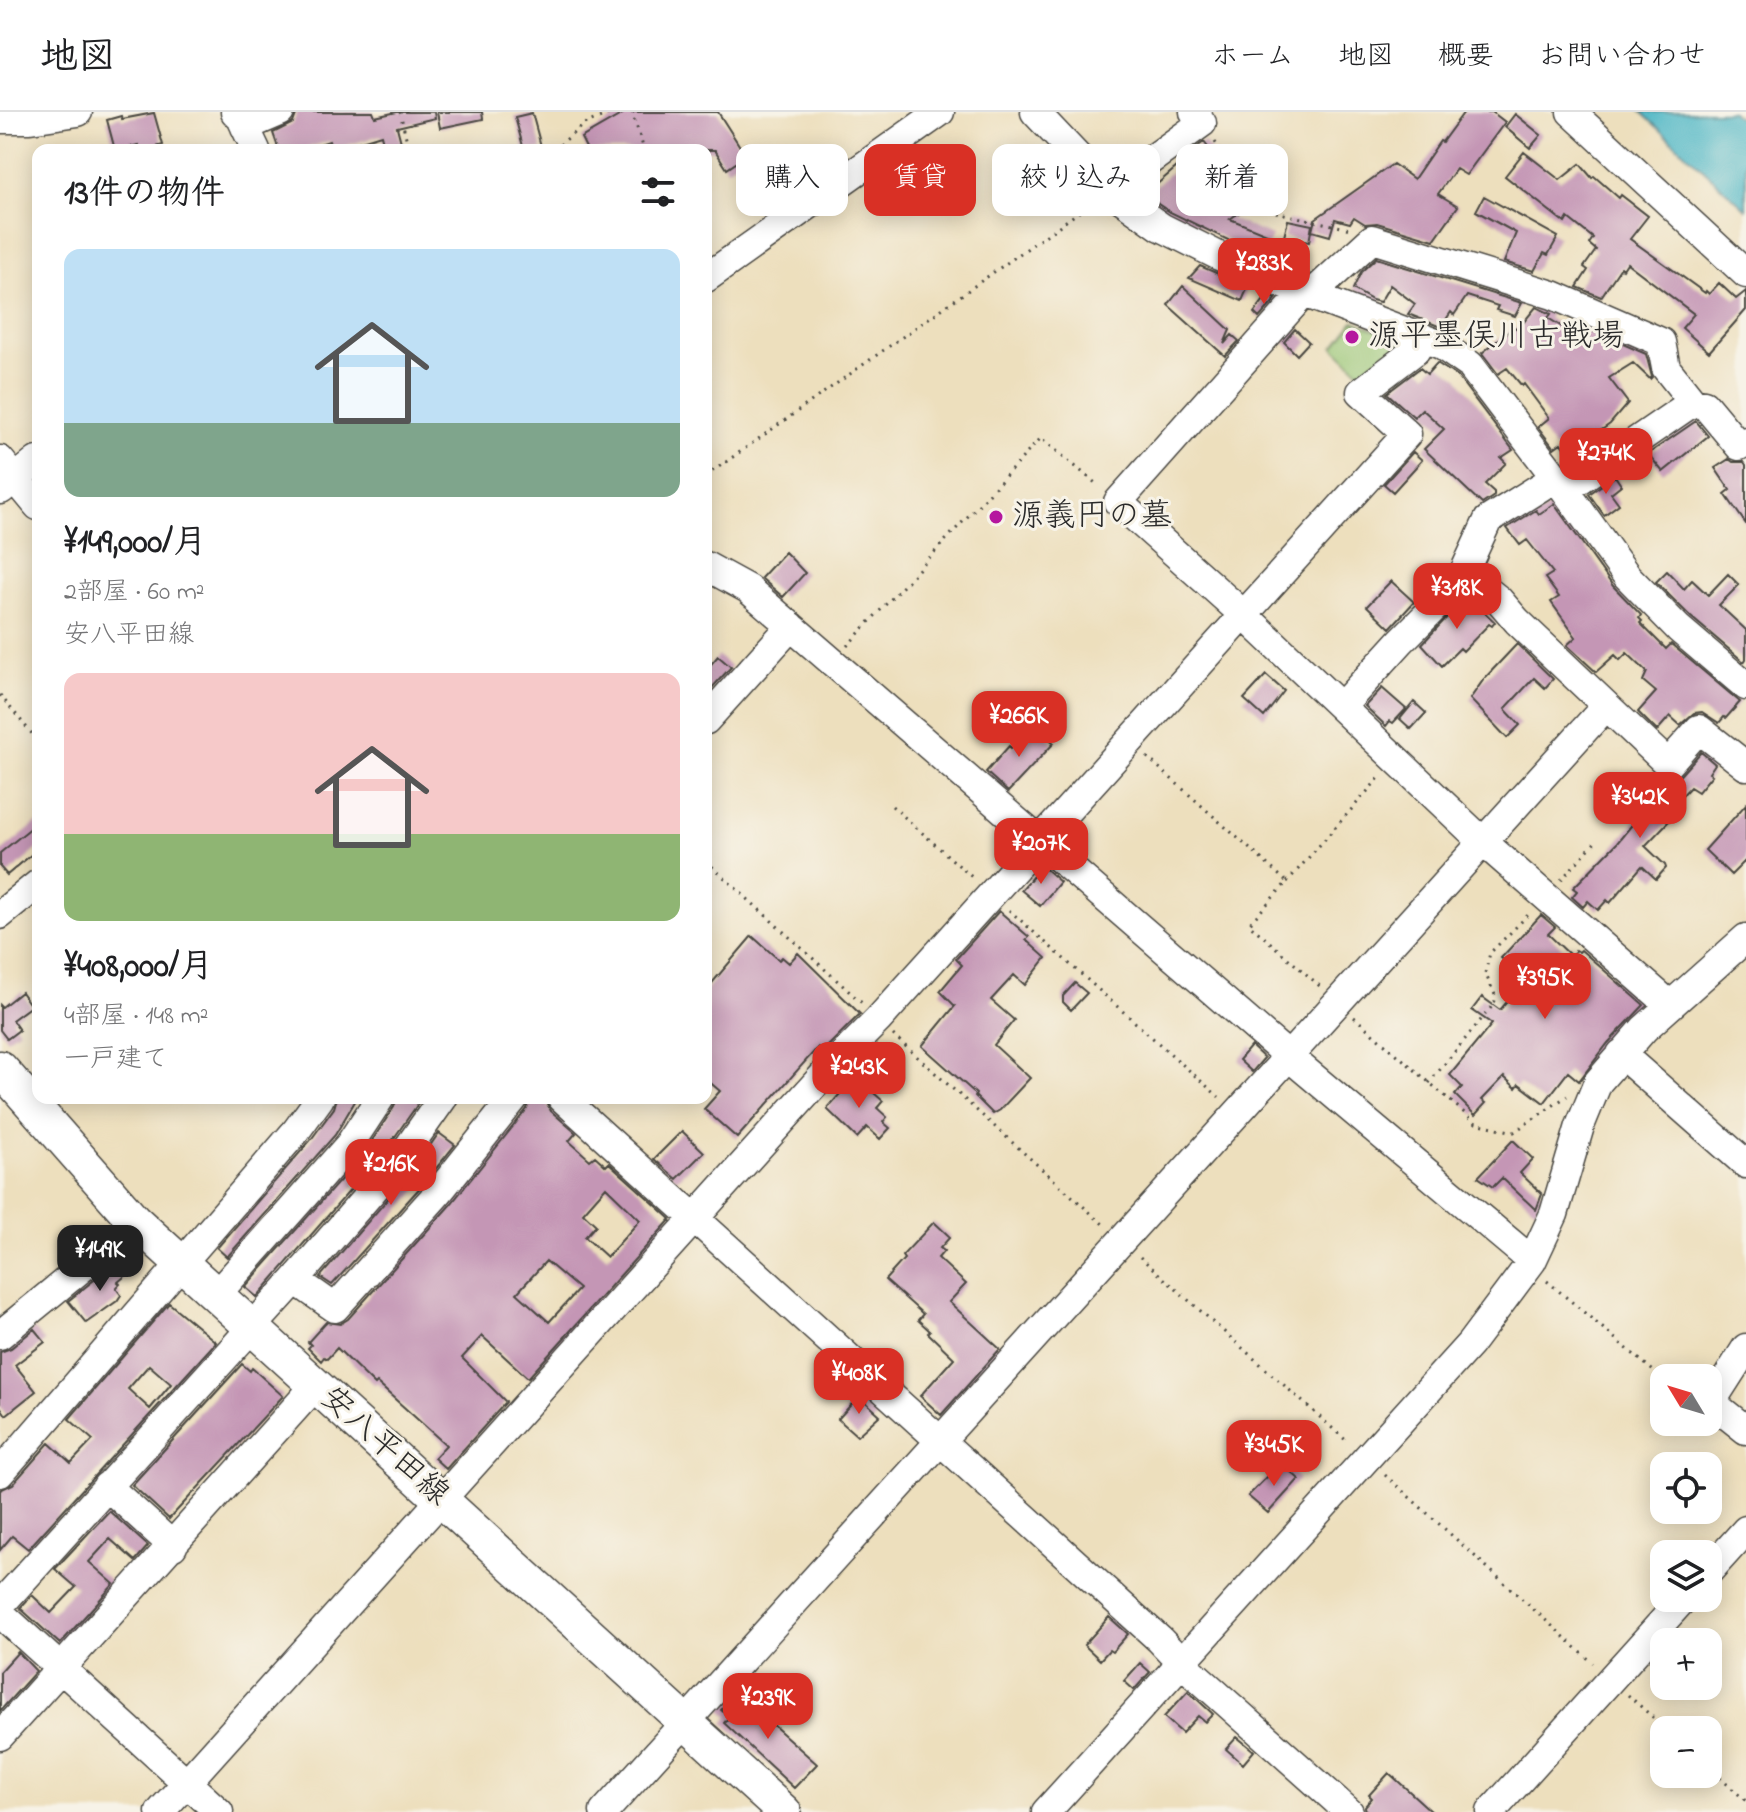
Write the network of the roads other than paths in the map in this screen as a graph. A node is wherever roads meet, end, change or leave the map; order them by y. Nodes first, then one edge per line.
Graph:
1 (78, 112) edge
2 (280, 112) edge
3 (940, 112) edge
4 (1035, 112) edge
5 (1571, 112) edge
6 (1198, 118) edge
7 (0, 119) edge
8 (245, 130) edge
9 (1065, 144) edge
10 (1160, 149) edge
11 (1144, 216) edge
12 (712, 274) edge
13 (1746, 274) edge
14 (1308, 294) junction
15 (1422, 337) junction
16 (1693, 402) junction
17 (1746, 441) edge
18 (32, 463) edge
19 (5, 476) edge
20 (1560, 484) junction
21 (32, 501) edge
22 (712, 569) edge
23 (1464, 572) junction
24 (1244, 615) junction
25 (791, 626) junction
26 (1746, 686) edge
27 (1606, 706) junction
28 (1341, 707) junction
29 (712, 713) edge
30 (1746, 766) edge
31 (1039, 841) junction
32 (1482, 841) junction
33 (32, 889) edge
34 (0, 915) edge
35 (1746, 938) edge
36 (1670, 1005) junction
37 (1621, 1054) junction
38 (1288, 1056) junction
39 (0, 1068) edge
40 (32, 1097) edge
41 (40, 1104) edge
42 (316, 1104) edge
43 (376, 1104) edge
44 (439, 1104) edge
45 (509, 1104) edge
46 (569, 1104) edge
47 (1746, 1164) edge
48 (695, 1218) junction
49 (134, 1220) junction
50 (180, 1262) junction
51 (1530, 1264) junction
52 (295, 1280) junction
53 (216, 1295) junction
54 (251, 1326) junction
55 (0, 1335) edge
56 (1746, 1348) edge
57 (316, 1385) junction
58 (1746, 1430) edge
59 (939, 1440) junction
60 (0, 1473) edge
61 (107, 1486) junction
62 (441, 1498) junction
63 (1746, 1530) edge
64 (173, 1546) junction
65 (1722, 1557) edge
66 (0, 1605) edge
67 (1671, 1612) edge
68 (0, 1613) edge
69 (1182, 1663) junction
70 (62, 1668) junction
71 (685, 1722) junction
72 (0, 1736) edge
73 (187, 1783) junction
74 (160, 1812) edge
75 (219, 1812) edge
76 (604, 1812) edge
77 (784, 1812) edge
78 (1046, 1812) edge
79 (1349, 1812) edge
80 (1491, 1812) edge

1 - 7 street
2 - 8 street
3 - 12 street
4 - 9 street
5 - 13 street
6 - 10 street
11 - 14 street
14 - 15 street
14 - 16 street
14 - 24 street
15 - 20 street
15 - 24 street
16 - 17 street
16 - 20 street
18 - 19 street
19 - 21 street
20 - 23 street
20 - 26 street
22 - 25 street
23 - 27 street
23 - 28 street
24 - 28 street
24 - 31 street
25 - 29 street
25 - 31 street
27 - 30 street
27 - 32 street
28 - 32 street
31 - 38 street
31 - 48 street
32 - 36 street
32 - 38 street
33 - 34 street
35 - 36 street
36 - 37 street
37 - 47 street
37 - 51 street
38 - 51 street
38 - 59 street
39 - 40 main road, 安八平田線
41 - 49 main road, 安八平田線
42 - 50 street
43 - 53 street
44 - 52 street
45 - 52 street
46 - 48 street
48 - 59 street
48 - 62 street
49 - 50 main road, 安八平田線
49 - 55 street
50 - 53 main road, 安八平田線
50 - 60 street
51 - 69 street
52 - 54 street
53 - 54 main road, 安八平田線
54 - 57 main road, 安八平田線
54 - 61 street
56 - 58 street
57 - 62 main road, 安八平田線
57 - 64 street
59 - 69 street
59 - 71 street
61 - 64 street
61 - 66 street
62 - 71 main road, 安八平田線
62 - 73 street
63 - 65 street
64 - 70 street
67 - 80 street
68 - 70 street
69 - 78 street
69 - 79 street
70 - 72 street
70 - 73 street
71 - 76 street
71 - 77 main road, 安八平田線
73 - 74 street
73 - 75 street

